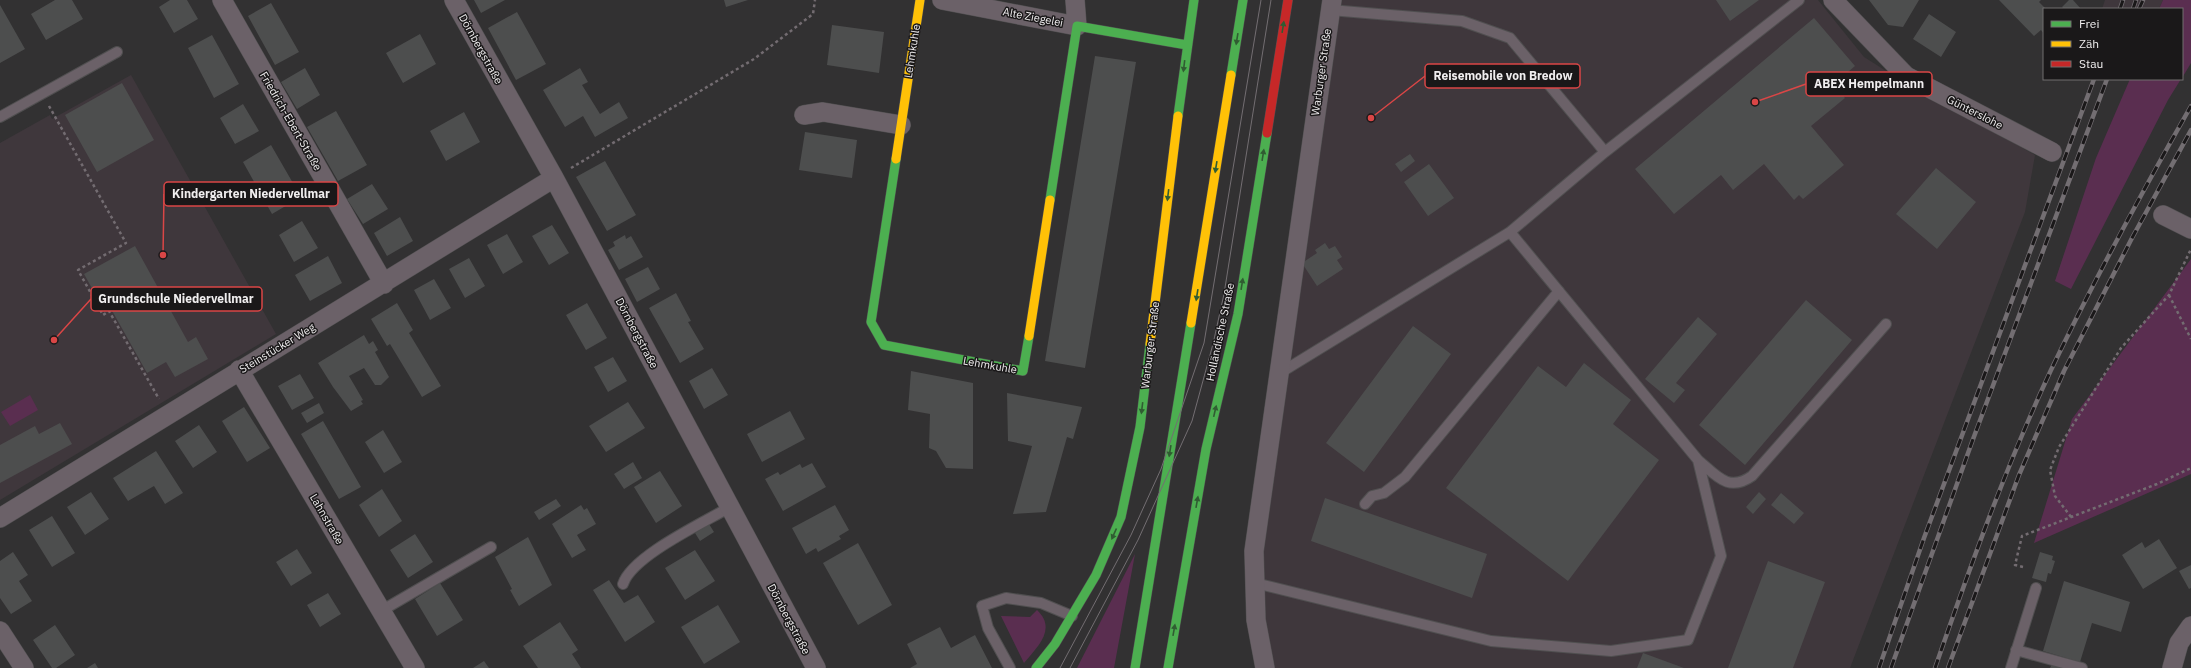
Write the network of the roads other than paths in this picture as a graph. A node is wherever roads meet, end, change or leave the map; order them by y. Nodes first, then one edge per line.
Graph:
1 (222, 0) edge
2 (454, 0) edge
3 (920, 0) edge
4 (942, 0) edge
5 (1074, 0) edge
6 (1194, 0) edge
7 (1243, 0) edge
8 (1288, 0) edge
9 (1799, 0) edge
10 (1833, 0) edge
11 (1331, 5) edge
12 (1077, 26) junction
13 (1187, 45) junction
14 (117, 52) dead end
15 (804, 115) dead end
16 (0, 117) edge
17 (901, 125) junction
18 (1605, 152) junction
19 (2052, 152) dead end
20 (554, 178) junction
21 (2164, 215) dead end
22 (2191, 229) edge
23 (1510, 232) junction
24 (384, 284) junction
25 (1559, 291) junction
26 (1886, 324) dead end
27 (239, 370) junction
28 (1280, 373) junction
29 (1698, 460) junction
30 (1364, 504) dead end
31 (730, 507) junction
32 (0, 518) edge
33 (491, 547) dead end
34 (1255, 583) junction
35 (623, 584) dead end
36 (2036, 588) dead end
37 (381, 611) junction
38 (1072, 616) junction
39 (2191, 626) edge
40 (0, 631) edge
41 (2016, 650) junction
42 (1135, 667) edge
43 (24, 668) edge
44 (415, 668) edge
45 (816, 668) edge
46 (1010, 668) edge
47 (1036, 668) edge
48 (1168, 668) edge
49 (1265, 668) edge
50 (2011, 668) edge
51 (2082, 668) edge
52 (2172, 668) edge

1 - 24 street, Friedrich-Ebert-Straße
2 - 20 street, Dörnbergstraße
3 - 17 main road, Lehmkuhle
4 - 12 street, Alte Ziegelei
5 - 12 street, Alte Ziegelei
6 - 13 main road, Warburger Straße
7 -> 42 main road
48 -> 8 main road, Holländische Straße
9 - 18 lane
10 - 19 street, Günterslohe
11 - 18 lane
11 - 28 street, Warburger Straße
12 - 13 main road, Alte Ziegelei
12 - 17 main road, Lehmkuhle
13 -> 38 main road, Warburger Straße
14 - 16 lane
15 - 17 street
18 - 23 lane
20 - 24 street, Steinstücker Weg
20 - 31 street, Dörnbergstraße
21 - 22 street
23 - 25 lane
23 - 28 lane
24 - 27 street, Steinstücker Weg
25 - 29 lane
25 - 30 lane
26 - 29 lane
27 - 32 street, Steinstücker Weg
27 - 37 street, Lahnstraße
28 - 34 street, Warburger Straße
29 - 34 lane
31 - 35 lane
31 - 45 street, Dörnbergstraße
33 - 37 lane
34 - 49 street, Warburger Straße
36 - 41 lane
37 - 44 street, Lahnstraße
38 - 46 lane
38 - 47 main road, Warburger Straße
39 - 52 street
40 - 43 street
41 - 50 lane
41 - 51 lane

